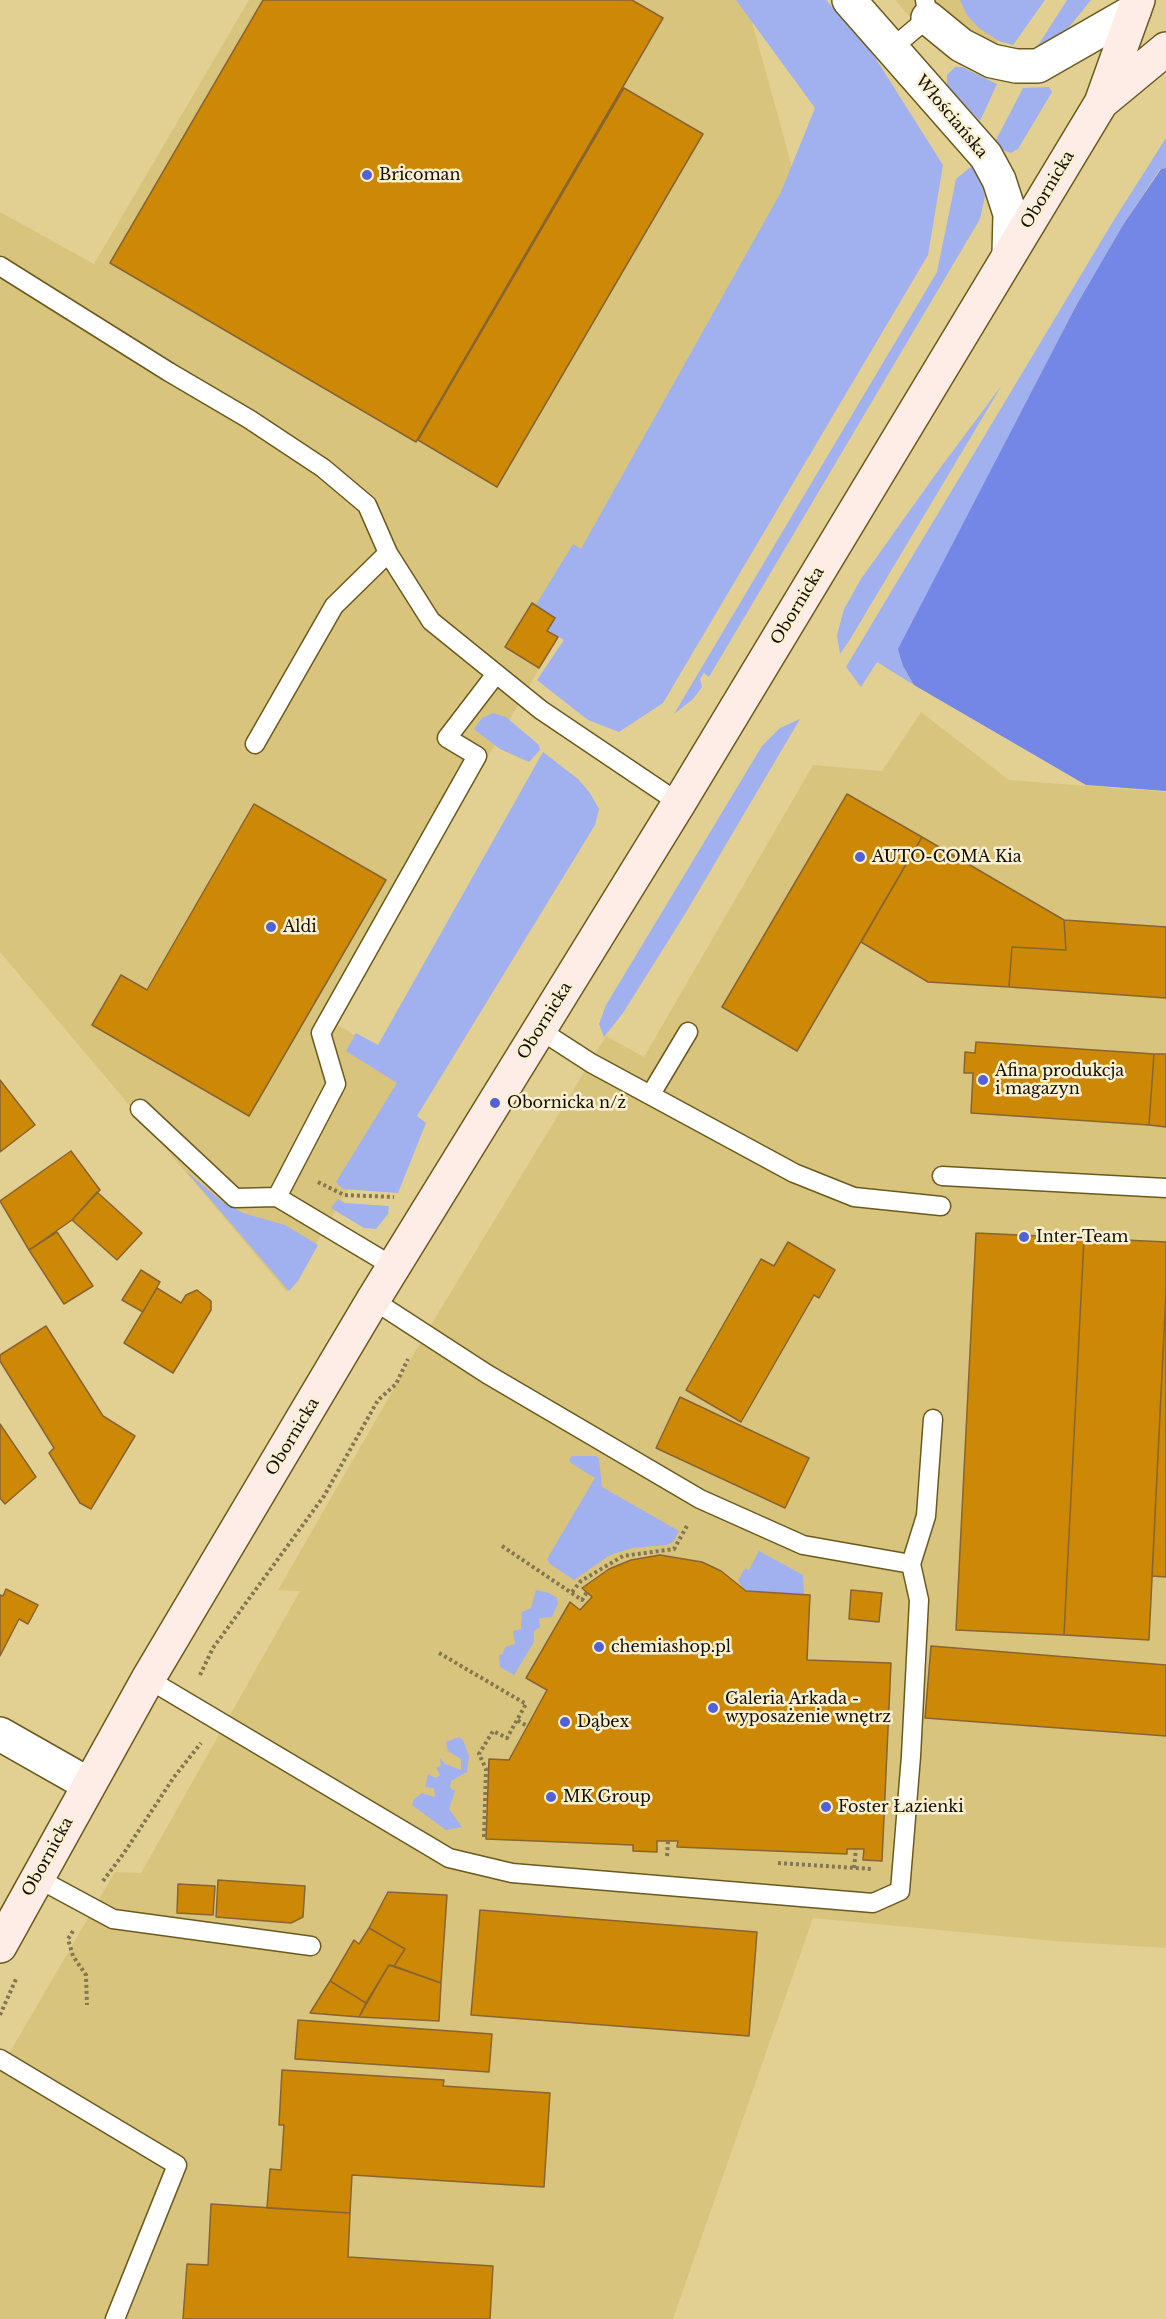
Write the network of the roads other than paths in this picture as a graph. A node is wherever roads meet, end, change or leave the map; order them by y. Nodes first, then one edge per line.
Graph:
1 (849, 0) edge
2 (1136, 5) edge
3 (926, 9) edge
4 (892, 48) junction
5 (1166, 49) edge
6 (1101, 103) junction
7 (1009, 254) junction
8 (0, 266) edge
9 (388, 553) junction
10 (496, 674) junction
11 (255, 744) dead end
12 (679, 803) junction
13 (540, 1030) junction
14 (688, 1032) dead end
15 (651, 1094) junction
16 (140, 1109) dead end
17 (942, 1176) dead end
18 (1166, 1188) edge
19 (277, 1197) junction
20 (941, 1206) dead end
21 (394, 1267) junction
22 (373, 1300) junction
23 (933, 1419) dead end
24 (911, 1564) junction
25 (148, 1679) junction
26 (0, 1734) edge
27 (88, 1784) junction
28 (37, 1878) junction
29 (0, 1946) edge
30 (311, 1946) dead end
31 (0, 2059) edge
32 (115, 2319) edge

1 - 4 street, Włościańska
2 - 3 street
2 - 6 main road, Obornicka
3 - 4 lane
4 - 7 street, Włościańska
5 - 6 main road, Obornicka
6 - 7 main road, Obornicka
7 - 12 main road, Obornicka
8 - 9 lane
9 - 10 lane
9 - 11 lane
10 - 12 lane
10 - 19 lane
12 - 13 main road, Obornicka
13 - 15 lane
13 - 21 main road, Obornicka
14 - 15 lane
15 - 20 lane
16 - 19 lane
17 - 18 lane
19 - 21 lane
21 - 22 main road, Obornicka
22 - 24 lane
22 - 25 main road, Obornicka
23 - 24 lane
24 - 25 lane
25 - 27 main road, Obornicka
26 - 27 street
27 - 28 main road, Obornicka
28 - 29 main road, Obornicka
28 - 30 lane
31 - 32 lane

